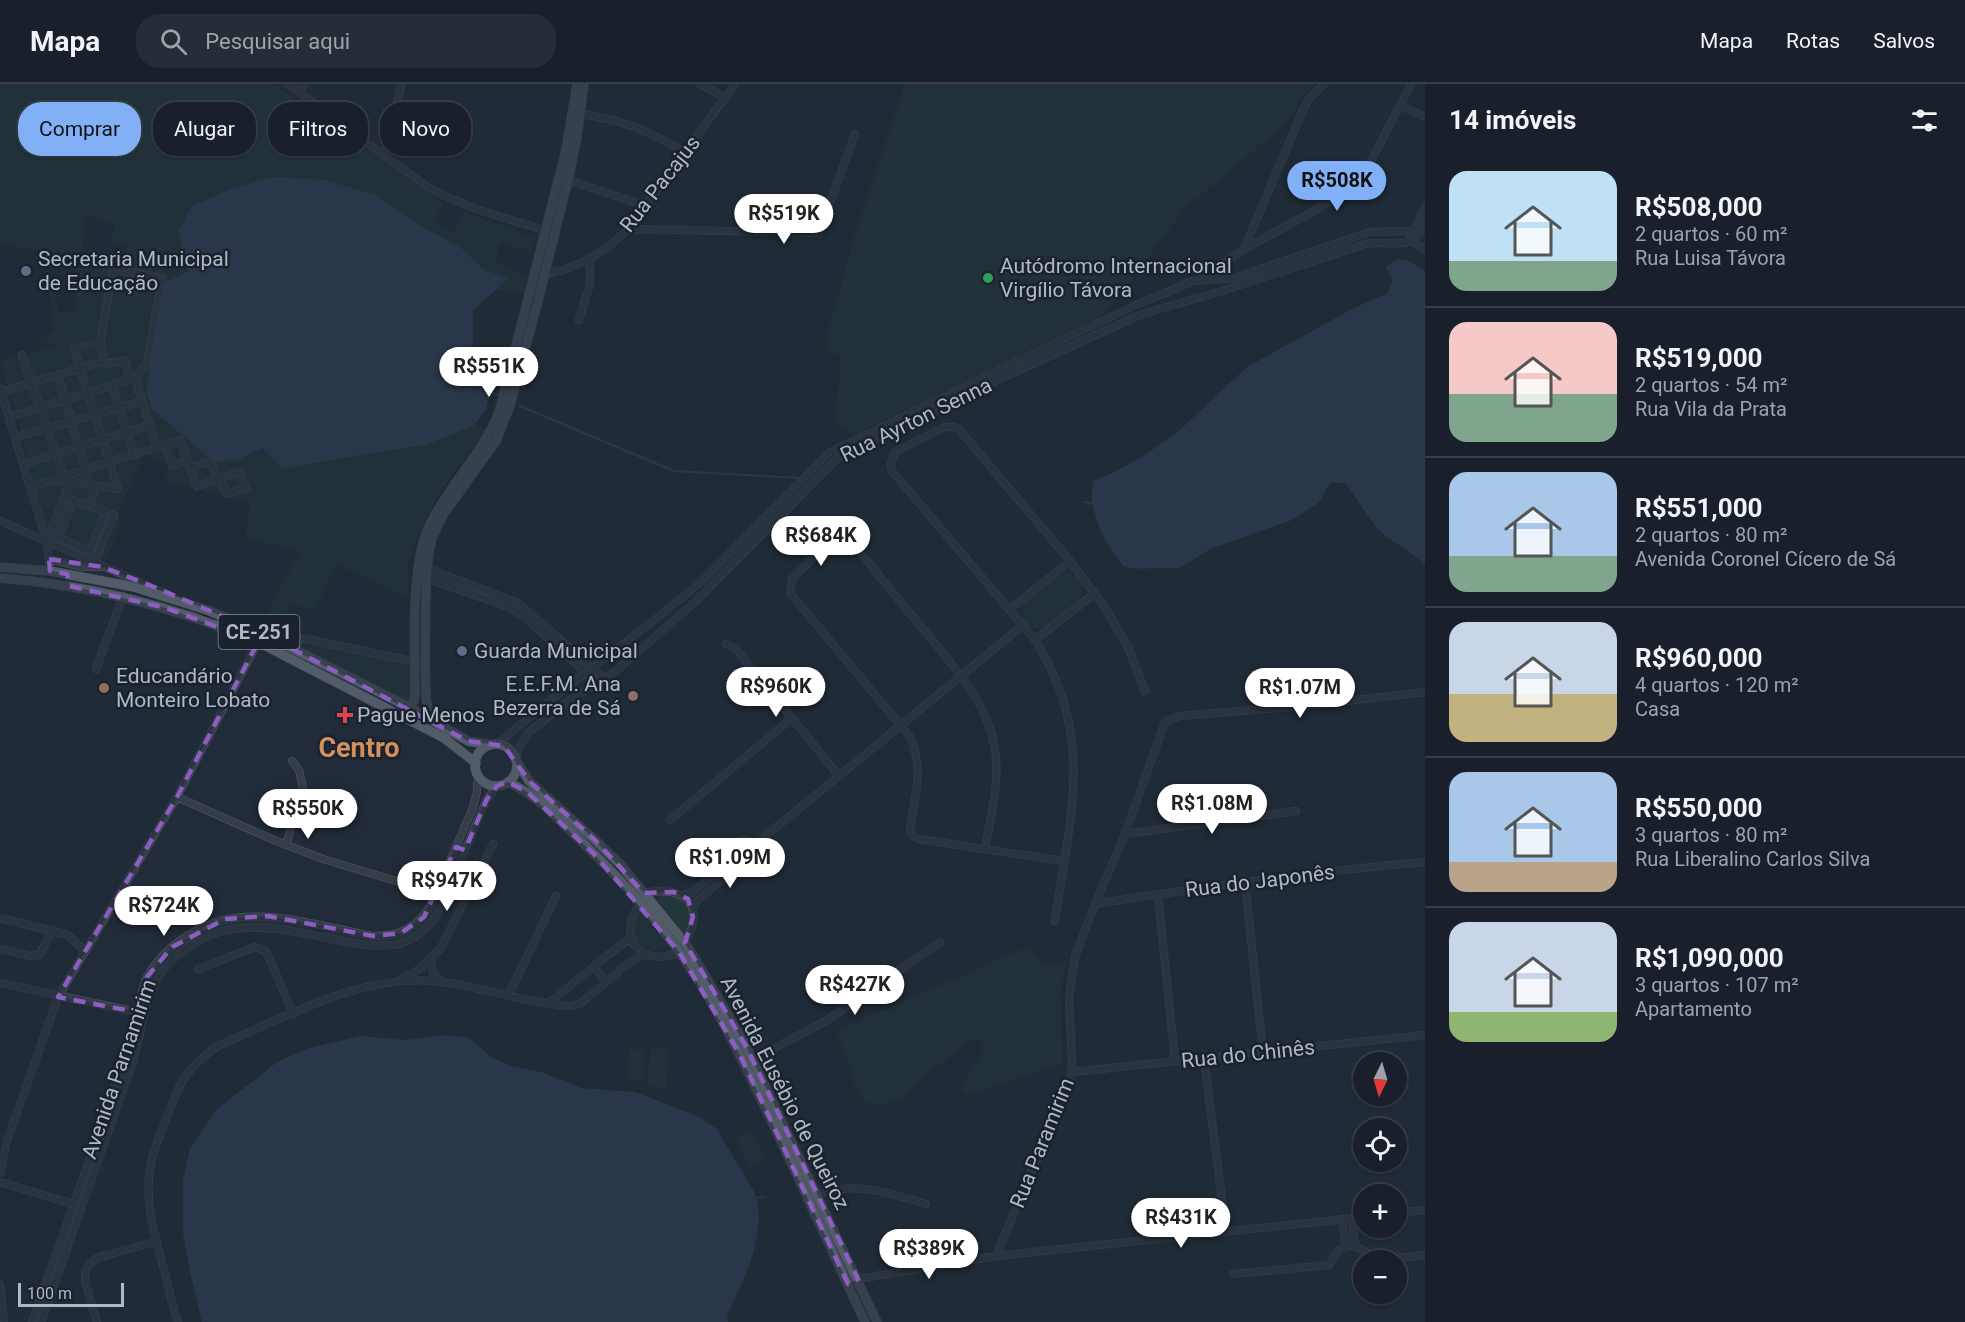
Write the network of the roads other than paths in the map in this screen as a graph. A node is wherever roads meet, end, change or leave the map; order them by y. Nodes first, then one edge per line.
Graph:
1 (288, 84) edge
2 (304, 84) edge
3 (402, 84) edge
4 (577, 84) edge
5 (584, 84) edge
6 (700, 84) edge
7 (735, 84) edge
8 (1324, 84) edge
9 (1411, 84) edge
10 (299, 92) junction
11 (725, 98) junction
12 (397, 102) edge
13 (1400, 105) junction
14 (580, 114) junction
15 (1425, 117) edge
16 (855, 134) dead end
17 (380, 153) edge
18 (686, 153) junction
19 (384, 156) edge
20 (568, 180) junction
21 (646, 206) junction
22 (1425, 207) edge
23 (1425, 225) edge
24 (628, 229) junction
25 (550, 232) junction
26 (1401, 232) junction
27 (1412, 242) junction
28 (1244, 249) junction
29 (1425, 249) edge
30 (590, 259) junction
31 (1213, 270) junction
32 (540, 275) junction
33 (1199, 280) junction
34 (1213, 281) junction
35 (1212, 295) junction
36 (579, 320) dead end
37 (100, 342) junction
38 (22, 355) dead end
39 (104, 361) junction
40 (81, 369) junction
41 (58, 376) junction
42 (133, 379) junction
43 (33, 383) junction
44 (112, 385) junction
45 (89, 393) junction
46 (1, 394) edge
47 (65, 400) junction
48 (143, 401) junction
49 (41, 408) junction
50 (120, 408) junction
51 (96, 415) junction
52 (10, 417) junction
53 (71, 422) junction
54 (150, 425) junction
55 (47, 428) junction
56 (128, 432) junction
57 (16, 437) junction
58 (104, 439) junction
59 (161, 446) junction
60 (80, 447) junction
61 (830, 452) junction
62 (56, 454) junction
63 (134, 454) junction
64 (838, 458) junction
65 (188, 460) junction
66 (111, 462) junction
67 (24, 464) junction
68 (190, 468) junction
69 (87, 469) junction
70 (825, 470) junction
71 (67, 480) junction
72 (90, 485) junction
73 (31, 487) junction
74 (64, 497) junction
75 (73, 500) junction
76 (90, 506) junction
77 (106, 512) junction
78 (0, 522) edge
79 (57, 542) junction
80 (47, 543) junction
81 (90, 557) junction
82 (49, 559) junction
83 (1070, 561) junction
84 (0, 567) edge
85 (103, 567) junction
86 (422, 572) junction
87 (75, 575) junction
88 (48, 577) junction
89 (0, 578) edge
90 (70, 586) junction
91 (1095, 593) junction
92 (123, 596) junction
93 (182, 602) junction
94 (1009, 610) junction
95 (1022, 626) junction
96 (266, 635) junction
97 (1035, 640) junction
98 (258, 642) junction
99 (726, 644) dead end
100 (415, 660) junction
101 (592, 666) junction
102 (96, 669) dead end
103 (585, 671) junction
104 (961, 676) junction
105 (601, 682) junction
106 (1145, 691) dead end
107 (1425, 692) edge
108 (409, 707) junction
109 (792, 718) junction
110 (431, 719) junction
111 (900, 726) junction
112 (494, 745) junction
113 (517, 760) junction
114 (292, 761) dead end
115 (476, 764) junction
116 (478, 775) junction
117 (839, 776) junction
118 (508, 782) junction
119 (497, 786) junction
120 (177, 798) junction
121 (1296, 811) dead end
122 (670, 820) dead end
123 (1125, 834) junction
124 (493, 844) dead end
125 (286, 845) junction
126 (756, 846) junction
127 (456, 847) junction
128 (985, 849) junction
129 (465, 850) junction
130 (730, 860) junction
131 (1063, 861) junction
132 (1425, 862) edge
133 (737, 867) junction
134 (1245, 882) junction
135 (702, 884) junction
136 (708, 891) junction
137 (436, 893) junction
138 (644, 893) junction
139 (1158, 894) junction
140 (683, 895) junction
141 (556, 896) dead end
142 (641, 903) junction
143 (1095, 904) junction
144 (692, 908) junction
145 (0, 918) edge
146 (1055, 921) dead end
147 (324, 927) junction
148 (53, 930) junction
149 (322, 937) junction
150 (631, 938) junction
151 (940, 942) dead end
152 (685, 944) junction
153 (0, 949) edge
154 (85, 951) junction
155 (679, 952) junction
156 (644, 954) junction
157 (431, 960) junction
158 (594, 967) junction
159 (198, 969) dead end
160 (399, 981) junction
161 (441, 982) junction
162 (605, 982) junction
163 (0, 983) edge
164 (561, 993) junction
165 (509, 994) junction
166 (58, 997) junction
167 (549, 1003) junction
168 (564, 1006) junction
169 (137, 1012) junction
170 (293, 1014) junction
171 (1425, 1035) edge
172 (1263, 1052) junction
173 (1204, 1058) junction
174 (753, 1059) junction
175 (1175, 1061) junction
176 (1072, 1072) junction
177 (0, 1173) edge
178 (0, 1182) edge
179 (817, 1195) junction
180 (73, 1204) junction
181 (926, 1204) dead end
182 (1425, 1210) edge
183 (1407, 1212) edge
184 (1352, 1218) joint
185 (1342, 1219) junction
186 (1226, 1232) junction
187 (157, 1241) junction
188 (1346, 1246) junction
189 (1355, 1246) junction
190 (1366, 1250) edge
191 (1425, 1255) edge
192 (996, 1256) junction
193 (1407, 1257) edge
194 (1233, 1274) dead end
195 (858, 1279) junction
196 (848, 1284) junction
197 (0, 1285) edge
198 (4, 1322) edge
199 (32, 1322) edge
200 (42, 1322) edge
201 (97, 1322) edge
202 (178, 1322) edge
203 (866, 1322) edge
204 (877, 1322) edge

1 - 10 street
2 - 10 street
3 - 12 street
4 - 25 main road
5 - 14 main road
6 - 11 street
7 - 11 street, Rua Pacajus
8 - 28 street
9 - 13 street
10 - 17 street
11 - 18 street, Rua Pacajus
13 - 15 street
13 - 28 street
14 - 18 street
14 - 20 main road
16 - 24 street
18 - 21 street, Rua Pacajus
19 - 25 street
20 - 21 street
20 - 25 main road
21 - 24 street, Rua Pacajus
22 - 26 street
23 - 27 street
24 - 30 street, Rua Pacajus
25 - 32 main road
26 - 27 street
26 - 34 street
27 - 29 street
27 - 35 street, Rua Ayrton Senna
28 - 31 street
30 - 32 street, Rua Pacajus
30 - 36 street
31 - 33 street
31 - 34 street
32 - 86 main road
33 - 34 street
33 - 61 street, Rua Ayrton Senna
34 - 35 street
35 - 64 street, Rua Ayrton Senna
37 - 39 street
37 - 40 street
37 - 42 street
38 - 43 street
39 - 40 street
39 - 42 street
40 - 41 street
40 - 45 street
41 - 43 street
41 - 47 street
42 - 44 street
42 - 48 street
43 - 46 street
43 - 49 street
44 - 45 street
44 - 50 street
45 - 47 street
45 - 51 street
46 - 52 street
47 - 49 street
47 - 53 street
48 - 50 street
48 - 54 street
49 - 52 street
49 - 55 street
50 - 51 street
50 - 56 street
51 - 53 street
51 - 58 street
52 - 57 street
53 - 55 street
53 - 60 street
54 - 56 street
54 - 59 street
55 - 57 street
55 - 62 street
56 - 58 street
56 - 63 street
57 - 67 street
58 - 60 street
58 - 66 street
59 - 63 street
59 - 65 street
59 - 65 street
60 - 62 street
60 - 69 street
61 - 64 street
61 - 70 street
61 - 101 street, Rua Ayrton Senna
62 - 67 street
62 - 71 street
63 - 66 street
64 - 70 street, Rua Ayrton Senna
65 - 68 street
66 - 69 street
66 - 72 street
67 - 73 street
68 - 68 street
69 - 71 street
69 - 72 street
70 - 105 street, Rua Ayrton Senna
71 - 72 street
71 - 73 street
71 - 74 street
72 - 76 street
73 - 80 street
74 - 75 street
74 - 80 street
75 - 76 street
75 - 79 street
76 - 77 street
77 - 81 street
77 - 81 street
78 - 80 street
79 - 80 street
79 - 81 street
80 - 82 street
81 - 85 street
82 - 85 street
82 - 88 street
83 - 91 street
83 - 94 street
83 - 94 street
84 - 88 main road, CE-251
85 - 93 street
86 - 100 main road
86 - 101 street
86 - 103 street
86 - 110 main road
87 - 88 main road, CE-251
87 - 90 main road
87 - 93 main road, CE-251
88 - 89 main road, CE-251
88 - 90 main road, CE-251
90 - 92 main road, CE-251
91 - 97 street
91 - 106 street
92 - 98 main road, CE-251
92 - 102 street
93 - 96 main road, CE-251
94 - 95 street
95 - 97 street
95 - 104 street
96 - 100 street
96 - 108 main road, CE-251
97 - 131 street
98 - 115 main road, CE-251
98 - 120 street
99 - 109 street
100 - 108 main road
101 - 103 street, Rua Ayrton Senna
101 - 105 street
103 - 105 street
103 - 112 street, Rua Ayrton Senna
104 - 111 street
104 - 111 street
104 - 128 street
105 - 113 street, Rua Ayrton Senna
107 - 123 street, Rua Paramirim
108 - 110 main road, CE-251
109 - 117 street
109 - 122 street
110 - 112 main road, CE-251
111 - 117 street
111 - 128 street
112 - 113 main road, CE-251
112 - 115 main road
113 - 118 main road
113 - 138 main road, Avenida Eusébio de Queiroz
114 - 125 street
115 - 116 main road
116 - 119 main road
116 - 127 street, Avenida Parnamirim
117 - 126 street
118 - 119 main road
118 - 142 main road, Avenida Eusébio de Queiroz
119 - 129 street, Avenida Parnamirim
120 - 125 street
120 - 154 street
121 - 123 street
123 - 143 street, Rua Paramirim
124 - 157 street
125 - 137 street
126 - 130 street
126 - 133 street
127 - 129 street
127 - 137 street, Avenida Parnamirim
128 - 131 street
129 - 149 street, Avenida Parnamirim
130 - 133 street
130 - 135 street
131 - 146 street
132 - 134 street, Rua do Japonês
133 - 136 street
134 - 139 street, Rua do Japonês
134 - 172 street
135 - 136 street
135 - 140 street
136 - 144 street
137 - 147 street, Avenida Parnamirim
138 - 140 street
138 - 152 main road, Avenida Eusébio de Queiroz
139 - 143 street, Rua do Japonês
139 - 175 street
140 - 144 street
141 - 165 street
142 - 150 street
142 - 155 main road, Avenida Eusébio de Queiroz
143 - 176 street, Rua Paramirim
144 - 152 street
145 - 148 street
147 - 149 street
147 - 169 street, Avenida Parnamirim
148 - 153 street
148 - 154 street
149 - 200 street, Avenida Parnamirim
150 - 156 street
150 - 158 street
151 - 174 street
152 - 174 main road, Avenida Eusébio de Queiroz
154 - 166 street
155 - 156 street
155 - 196 main road, Avenida Eusébio de Queiroz
156 - 162 street
157 - 160 street
157 - 161 street
158 - 162 street
158 - 164 street
159 - 170 street
160 - 161 street
160 - 170 street
161 - 165 street
162 - 168 street
163 - 166 street
164 - 167 street
164 - 168 street
165 - 167 street
166 - 169 street
166 - 177 street
167 - 168 street
169 - 180 street, Avenida Parnamirim
170 - 187 street
171 - 172 street, Rua do Chinês
172 - 173 street, Rua do Chinês
173 - 175 street, Rua do Chinês
173 - 186 street
174 - 179 main road, Avenida Eusébio de Queiroz
175 - 176 street, Rua do Chinês
176 - 192 street, Rua Paramirim
178 - 180 street
179 - 181 street
179 - 195 main road, Avenida Eusébio de Queiroz
180 - 199 street, Avenida Parnamirim
182 - 183 street
184 - 185 street
184 - 189 street
185 - 186 street
185 - 188 street
186 - 192 street
187 - 201 street
187 - 202 street
188 - 189 street
188 - 194 street
189 - 190 street
191 - 193 street
192 - 195 street
195 - 196 street
195 - 204 main road, Avenida Eusébio de Queiroz
196 - 203 main road, Avenida Eusébio de Queiroz
197 - 198 street

